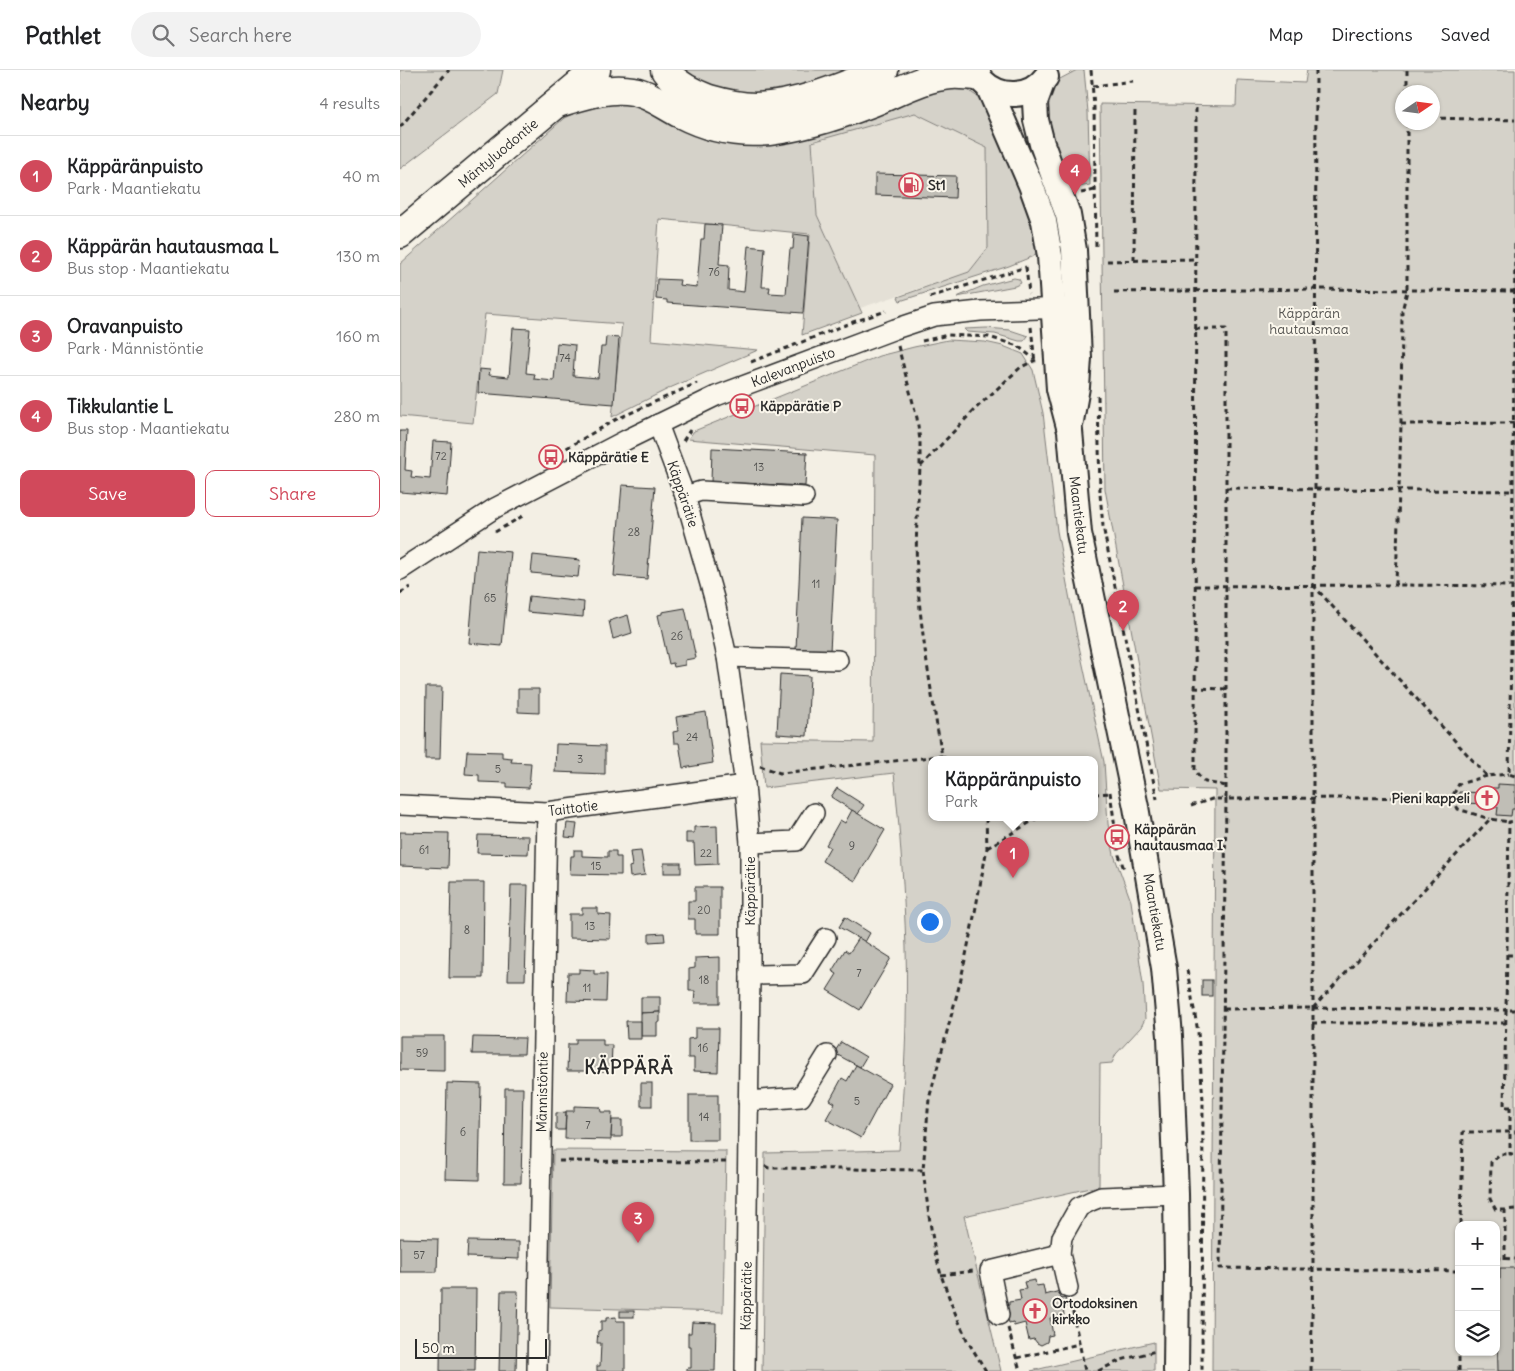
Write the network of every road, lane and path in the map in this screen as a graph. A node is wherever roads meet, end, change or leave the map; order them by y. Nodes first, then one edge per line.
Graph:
1 (449, 70) edge
2 (568, 70) edge
3 (596, 70) edge
4 (665, 70) edge
5 (884, 70) edge
6 (1091, 70) edge
7 (1316, 70) edge
8 (1407, 70) edge
9 (1049, 73) edge
10 (980, 78) edge
11 (1133, 81) dead end
12 (1407, 85) edge
13 (1093, 86) junction
14 (558, 103) junction
15 (1135, 107) dead end
16 (1196, 108) dead end
17 (1440, 118) edge
18 (1515, 120) edge
19 (400, 127) edge
20 (1407, 130) edge
21 (1095, 190) junction
22 (1075, 195) dead end
23 (400, 231) edge
24 (400, 234) edge
25 (1515, 244) edge
26 (1096, 255) dead end
27 (1195, 258) junction
28 (1134, 260) junction
29 (1108, 261) dead end
30 (1026, 267) dead end
31 (1315, 289) junction
32 (1407, 291) junction
33 (1515, 291) edge
34 (1114, 292) dead end
35 (1196, 292) junction
36 (1078, 307) junction
37 (1030, 308) junction
38 (1054, 308) junction
39 (1195, 328) junction
40 (915, 342) dead end
41 (907, 344) dead end
42 (898, 346) junction
43 (891, 348) dead end
44 (1034, 360) junction
45 (1037, 369) dead end
46 (1098, 386) dead end
47 (1514, 423) edge
48 (658, 424) junction
49 (1400, 424) junction
50 (691, 428) dead end
51 (1070, 430) junction
52 (667, 449) junction
53 (920, 467) junction
54 (1226, 488) junction
55 (1315, 489) junction
56 (1398, 489) junction
57 (1514, 491) edge
58 (685, 496) junction
59 (804, 496) dead end
60 (531, 511) dead end
61 (490, 535) dead end
62 (400, 570) edge
63 (416, 582) dead end
64 (1313, 585) junction
65 (1396, 585) junction
66 (1195, 586) junction
67 (1226, 586) junction
68 (1514, 586) edge
69 (400, 593) edge
70 (727, 657) junction
71 (838, 660) dead end
72 (1194, 688) junction
73 (1226, 689) junction
74 (942, 756) edge
75 (928, 757) edge
76 (758, 766) dead end
77 (1509, 774) junction
78 (1487, 776) junction
79 (1515, 776) edge
80 (746, 785) junction
81 (1110, 785) dead end
82 (1226, 786) junction
83 (1452, 797) junction
84 (1226, 799) junction
85 (1312, 799) junction
86 (1158, 803) dead end
87 (400, 805) edge
88 (1191, 806) dead end
89 (547, 812) junction
90 (814, 813) dead end
91 (1490, 819) junction
92 (987, 821) edge
93 (1032, 821) edge
94 (1515, 821) edge
95 (1509, 822) junction
96 (750, 843) junction
97 (987, 848) junction
98 (1126, 872) dead end
99 (826, 938) dead end
100 (1507, 955) junction
101 (1515, 955) edge
102 (1185, 962) dead end
103 (750, 975) junction
104 (1312, 1008) junction
105 (1224, 1009) junction
106 (1506, 1010) junction
107 (1515, 1010) edge
108 (1312, 1023) junction
109 (1506, 1023) junction
110 (827, 1054) dead end
111 (748, 1102) junction
112 (1513, 1107) edge
113 (1510, 1132) junction
114 (1515, 1132) edge
115 (1510, 1154) junction
116 (1515, 1154) edge
117 (1176, 1194) junction
118 (1515, 1209) edge
119 (1505, 1210) junction
120 (1461, 1221) edge
121 (1060, 1254) junction
122 (1500, 1258) edge
123 (1505, 1259) junction
124 (1515, 1259) edge
125 (1312, 1270) junction
126 (990, 1271) junction
127 (1455, 1271) edge
128 (941, 1275) junction
129 (1068, 1288) joint
130 (999, 1315) joint
131 (1157, 1342) dead end
132 (1079, 1344) junction
133 (1157, 1351) junction
134 (1459, 1356) edge
135 (1016, 1358) junction
136 (1157, 1358) dead end
137 (537, 1371) edge
138 (745, 1371) edge
139 (986, 1371) edge
140 (1020, 1371) edge
141 (1085, 1371) edge
142 (1098, 1371) edge
143 (1176, 1371) edge
144 (1202, 1371) edge
145 (1311, 1371) edge
146 (1459, 1371) edge

1 - 19 path
2 - 23 highway, Mäntyluodontie
3 - 14 highway, Mäntyluodontie
4 - 5 highway
6 - 13 path
7 - 31 path
8 - 12 path
9 - 10 main road
9 - 36 main road, Maantiekatu
10 - 14 highway
10 - 38 main road, Maantiekatu
11 - 13 path
13 - 21 path
14 - 24 highway, Mäntyluodontie
15 - 28 path
16 - 27 path
17 - 18 path
20 - 32 path
21 - 22 path
21 - 26 path
25 - 33 path
27 - 28 path
27 - 35 path
28 - 29 path
30 - 37 path
31 - 32 path
31 - 35 path
31 - 55 path
32 - 33 path
32 - 49 path
33 - 47 path
34 - 35 path
35 - 39 path
36 - 38 street, Kalevanpuisto
36 - 51 main road, Maantiekatu
37 - 38 street, Kalevanpuisto
37 - 44 path
37 - 48 street, Kalevanpuisto
38 - 51 main road, Maantiekatu
39 - 54 path
39 - 66 path
40 - 44 path
41 - 42 path
42 - 43 path
42 - 53 path
44 - 45 path
44 - 53 path
46 - 86 path
47 - 49 path
47 - 57 path
48 - 52 street, Käppärätie
48 - 62 street, Kalevanpuisto
49 - 56 path
50 - 52 path
51 - 117 main road, Maantiekatu
52 - 58 street, Käppärätie
53 - 74 path
54 - 55 path
54 - 67 path
55 - 56 path
55 - 64 path
56 - 57 path
56 - 65 path
57 - 68 path
58 - 59 street
58 - 70 street, Käppärätie
60 - 61 path
63 - 69 path
64 - 65 path
64 - 67 path
64 - 78 path
64 - 85 path
65 - 68 path
66 - 67 path
66 - 72 path
67 - 73 path
68 - 77 path
70 - 71 street
70 - 80 street, Käppärätie
72 - 73 path
72 - 82 path
73 - 82 path
75 - 76 path
77 - 78 path
77 - 79 path
78 - 83 path
80 - 89 street, Taittotie
80 - 96 street, Käppärätie
81 - 98 path
82 - 84 path
83 - 85 path
83 - 91 path
84 - 85 path
84 - 88 path
84 - 105 path
85 - 104 path
87 - 89 street, Taittotie
89 - 137 street, Männistöntie
90 - 96 street
91 - 95 path
91 - 104 path
92 - 97 path
93 - 97 path
94 - 95 path
95 - 100 path
96 - 103 street, Käppärätie
97 - 128 path
99 - 103 street
100 - 101 path
100 - 106 path
102 - 144 path
103 - 111 street, Käppärätie
104 - 105 path
104 - 106 path
104 - 108 path
105 - 125 path
106 - 107 path
106 - 109 path
108 - 109 path
108 - 125 path
109 - 112 path
110 - 111 street
111 - 138 street, Käppärätie
112 - 113 path
113 - 114 path
113 - 115 path
113 - 120 path
115 - 116 path
115 - 119 path
117 - 121 street
117 - 143 main road, Maantiekatu
118 - 119 path
119 - 123 path
121 - 126 street
121 - 129 street
122 - 123 path
123 - 124 path
125 - 127 path
125 - 145 path
126 - 128 path
126 - 130 street
128 - 139 path
129 - 132 path
130 - 135 path
131 - 133 path
132 - 135 path
132 - 141 path
133 - 136 path
133 - 142 path
134 - 146 path
135 - 140 path

